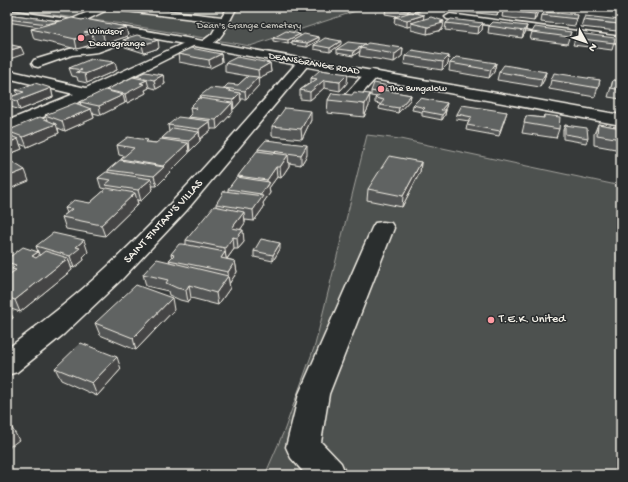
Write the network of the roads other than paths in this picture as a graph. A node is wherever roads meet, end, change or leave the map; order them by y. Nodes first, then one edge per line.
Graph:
1 (106, 7) edge
2 (111, 7) edge
3 (232, 7) edge
4 (7, 13) edge
5 (450, 17) dead end
6 (225, 20) junction
7 (74, 22) junction
8 (141, 33) junction
9 (621, 40) edge
10 (199, 43) junction
11 (304, 62) junction
12 (38, 63) dead end
13 (7, 74) edge
14 (372, 74) junction
15 (88, 93) junction
16 (350, 99) edge
17 (621, 120) edge
18 (7, 127) edge
19 (383, 228) dead end
20 (7, 364) edge
21 (330, 475) edge

1 - 7 street
2 - 6 street
3 - 6 street
4 - 7 street, DEANSGRANGE ROAD
5 - 9 street
6 - 10 street
7 - 8 street, DEANSGRANGE ROAD
8 - 10 street, DEANSGRANGE ROAD
8 - 12 street
10 - 11 street, DEANSGRANGE ROAD
10 - 15 street
11 - 14 street, DEANSGRANGE ROAD
11 - 20 street, SAINT FINTAN'S VILLAS
13 - 15 street
14 - 16 street
14 - 17 street, DEANSGRANGE ROAD
15 - 18 street
19 - 21 street

